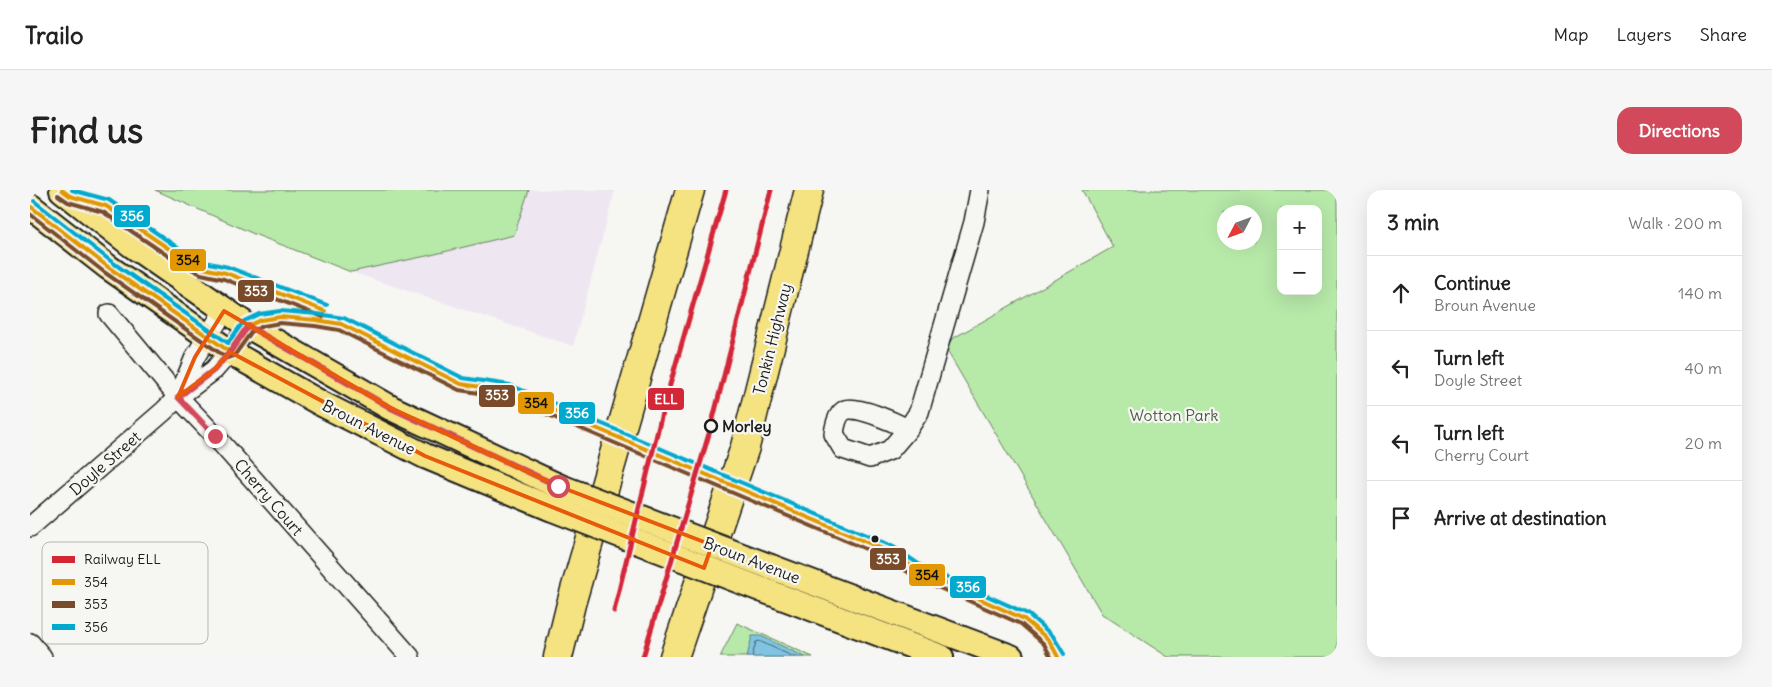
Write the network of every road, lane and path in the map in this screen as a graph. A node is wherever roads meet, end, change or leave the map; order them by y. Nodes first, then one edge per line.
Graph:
1 (62, 190) edge
2 (690, 190) edge
3 (810, 190) edge
4 (980, 190) edge
5 (988, 190) edge
6 (30, 206) edge
7 (974, 222) junction
8 (224, 311) junction
9 (109, 314) dead end
10 (248, 326) junction
11 (208, 336) junction
12 (230, 352) junction
13 (178, 397) junction
14 (908, 429) dead end
15 (30, 527) edge
16 (30, 643) edge
17 (42, 657) edge
18 (410, 657) edge
19 (558, 657) edge
20 (674, 657) edge
21 (941, 657) edge
22 (1011, 657) edge

1 - 8 main road, Broun Avenue
2 - 19 highway
3 - 20 highway, Tonkin Highway
4 - 7 street
5 - 7 street
6 - 11 main road, Broun Avenue
7 - 14 street
8 - 10 main road, Broun Avenue
8 - 11 street, Doyle Street
9 - 13 street, Cherry Court
10 - 12 street, Doyle Street
10 - 22 main road, Broun Avenue, bridge
11 - 12 main road, Broun Avenue
11 - 13 street, Doyle Street
12 - 13 street, Doyle Street
12 - 21 main road, Broun Avenue, bridge
13 - 15 street, Doyle Street
13 - 18 street, Cherry Court
16 - 17 street

